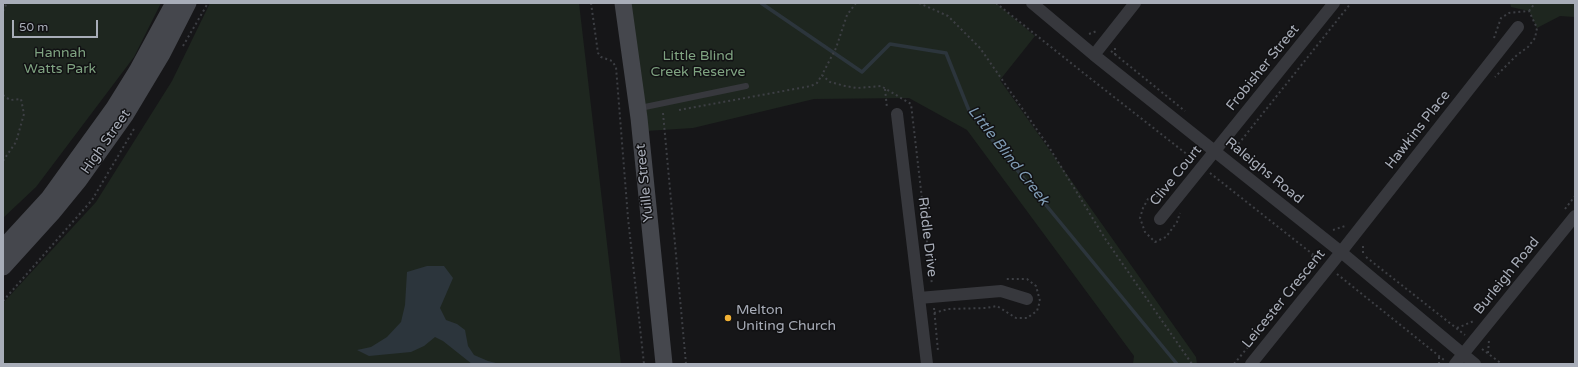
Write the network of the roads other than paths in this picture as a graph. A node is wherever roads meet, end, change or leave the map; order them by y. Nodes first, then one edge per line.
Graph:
1 (174, 3) edge
2 (188, 3) edge
3 (623, 3) edge
4 (1032, 3) edge
5 (1134, 3) edge
6 (1334, 3) edge
7 (1518, 27) dead end
8 (1094, 55) junction
9 (746, 86) dead end
10 (638, 108) junction
11 (897, 114) dead end
12 (1215, 151) junction
13 (1575, 216) edge
14 (1160, 219) dead end
15 (3, 248) edge
16 (1341, 252) junction
17 (3, 267) edge
18 (919, 298) junction
19 (1027, 298) dead end
20 (1463, 354) junction
21 (664, 364) edge
22 (927, 364) edge
23 (1251, 364) edge
24 (1455, 364) edge
25 (1475, 364) edge

1 - 15 main road, High Street
2 - 17 main road, High Street
3 - 10 main road, Yuille Street
4 - 8 street, Raleighs Road
5 - 8 street
6 - 12 street, Frobisher Street
7 - 16 street, Hawkins Place
8 - 12 street, Raleighs Road
9 - 10 lane
10 - 21 main road, Yuille Street
11 - 18 street, Riddle Drive
12 - 14 street, Clive Court
12 - 16 street, Raleighs Road
13 - 20 street, Burleigh Road
16 - 20 street, Raleighs Road
16 - 23 street, Leicester Crescent
18 - 19 street
18 - 22 street, Riddle Drive
20 - 24 street, Burleigh Road
20 - 25 street, Raleighs Road

